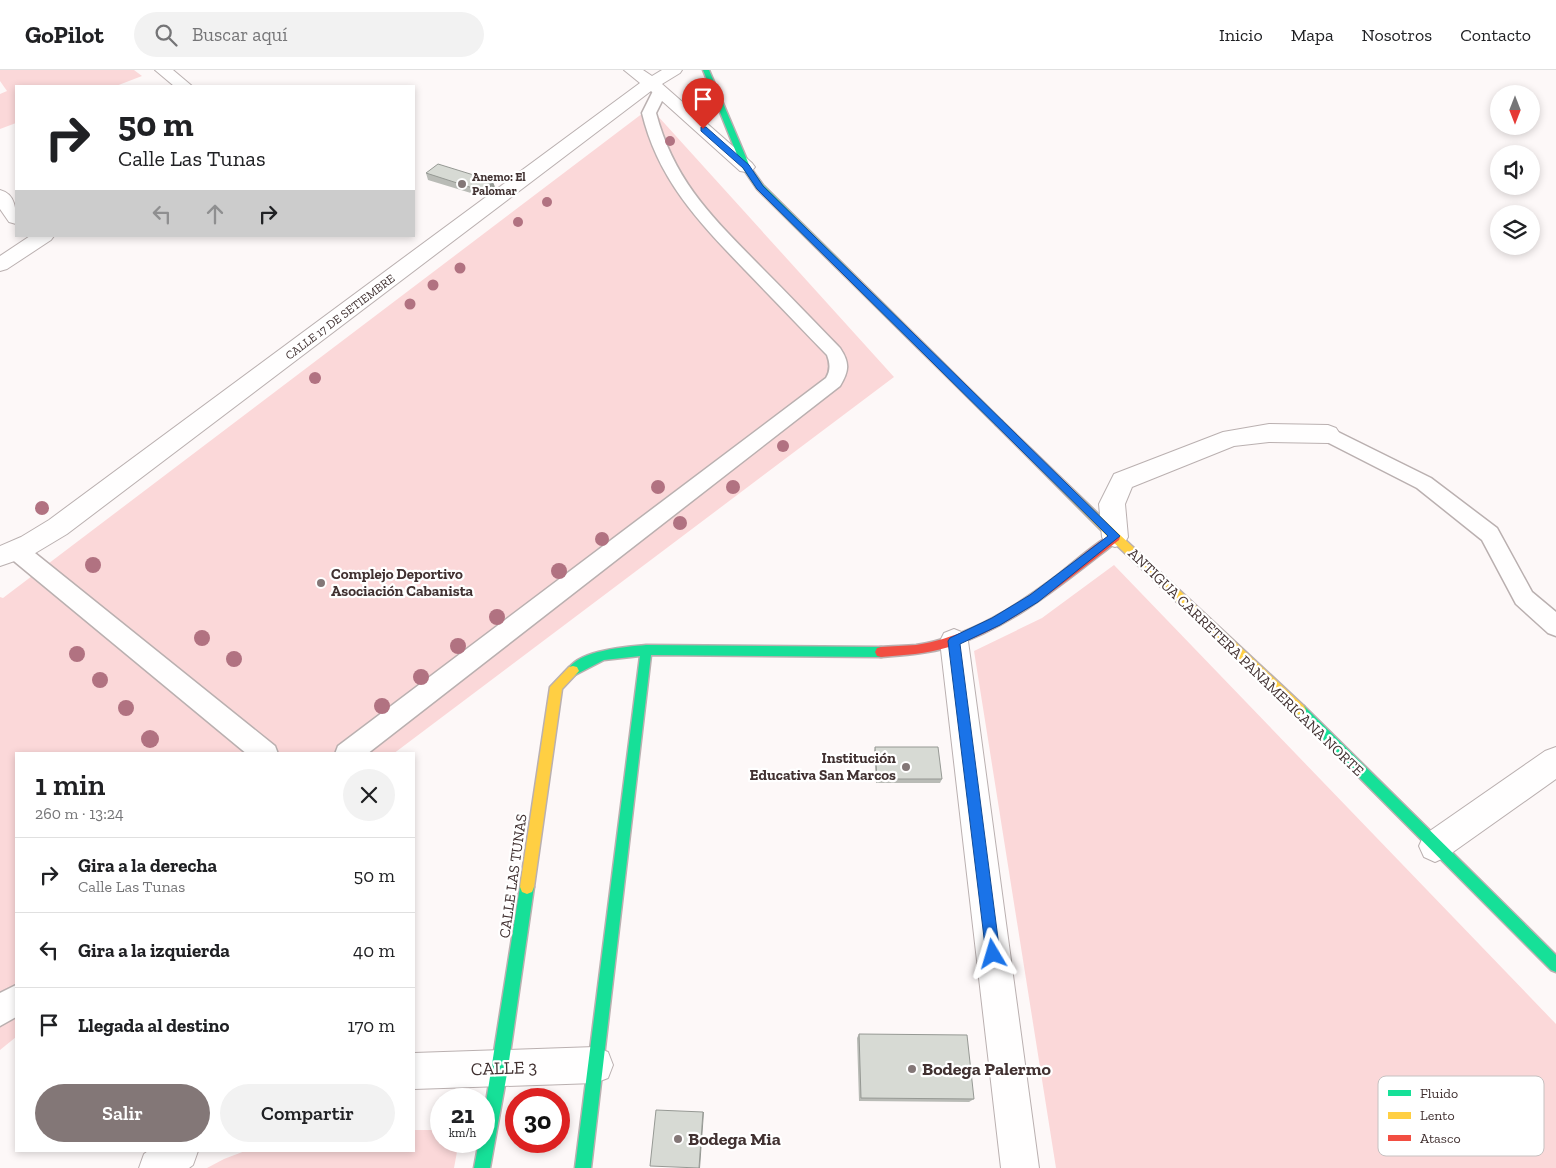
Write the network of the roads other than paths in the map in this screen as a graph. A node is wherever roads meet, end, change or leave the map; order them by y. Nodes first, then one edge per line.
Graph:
1 (632, 70) edge
2 (674, 70) edge
3 (706, 70) edge
4 (171, 71) edge
5 (183, 85) edge
6 (656, 87) junction
7 (746, 167) junction
8 (0, 196) edge
9 (15, 217) edge
10 (36, 238) edge
11 (0, 265) edge
12 (1328, 434) joint
13 (1115, 536) junction
14 (8, 553) edge
15 (1556, 626) edge
16 (954, 641) junction
17 (646, 650) junction
18 (263, 752) edge
19 (350, 752) edge
20 (1556, 761) edge
21 (1435, 846) junction
22 (1556, 965) edge
23 (15, 1000) edge
24 (0, 1011) edge
25 (595, 1065) junction
26 (500, 1068) junction
27 (415, 1071) edge
28 (178, 1152) edge
29 (158, 1168) edge
30 (482, 1168) edge
31 (583, 1168) edge
32 (1020, 1168) edge

1 - 6 street, ANTIGUA CARRETERA PANAMERICANA NORTE
2 - 6 street, CALLE 17 DE SETIEMBRE
3 - 7 main road, ANTIGUA CARRETERA PANAMERICANA NORTE
4 - 5 street
6 - 7 street, ANTIGUA CARRETERA PANAMERICANA NORTE
6 - 14 street, CALLE 17 DE SETIEMBRE
6 - 19 lane
7 - 13 main road, ANTIGUA CARRETERA PANAMERICANA NORTE
8 - 9 street
10 - 11 street
12 - 13 street
12 - 15 lane
13 - 16 main road, CALLE LAS TUNAS
13 - 21 main road, ANTIGUA CARRETERA PANAMERICANA NORTE
14 - 18 lane
16 - 17 main road, CALLE LAS TUNAS
16 - 32 street
17 - 25 main road
17 - 26 main road, CALLE LAS TUNAS
20 - 21 street
21 - 22 main road, ANTIGUA CARRETERA PANAMERICANA NORTE
23 - 24 lane
25 - 26 street, CALLE 3
25 - 31 main road
26 - 27 street, CALLE 3
26 - 30 main road, CALLE LAS TUNAS
28 - 29 street

